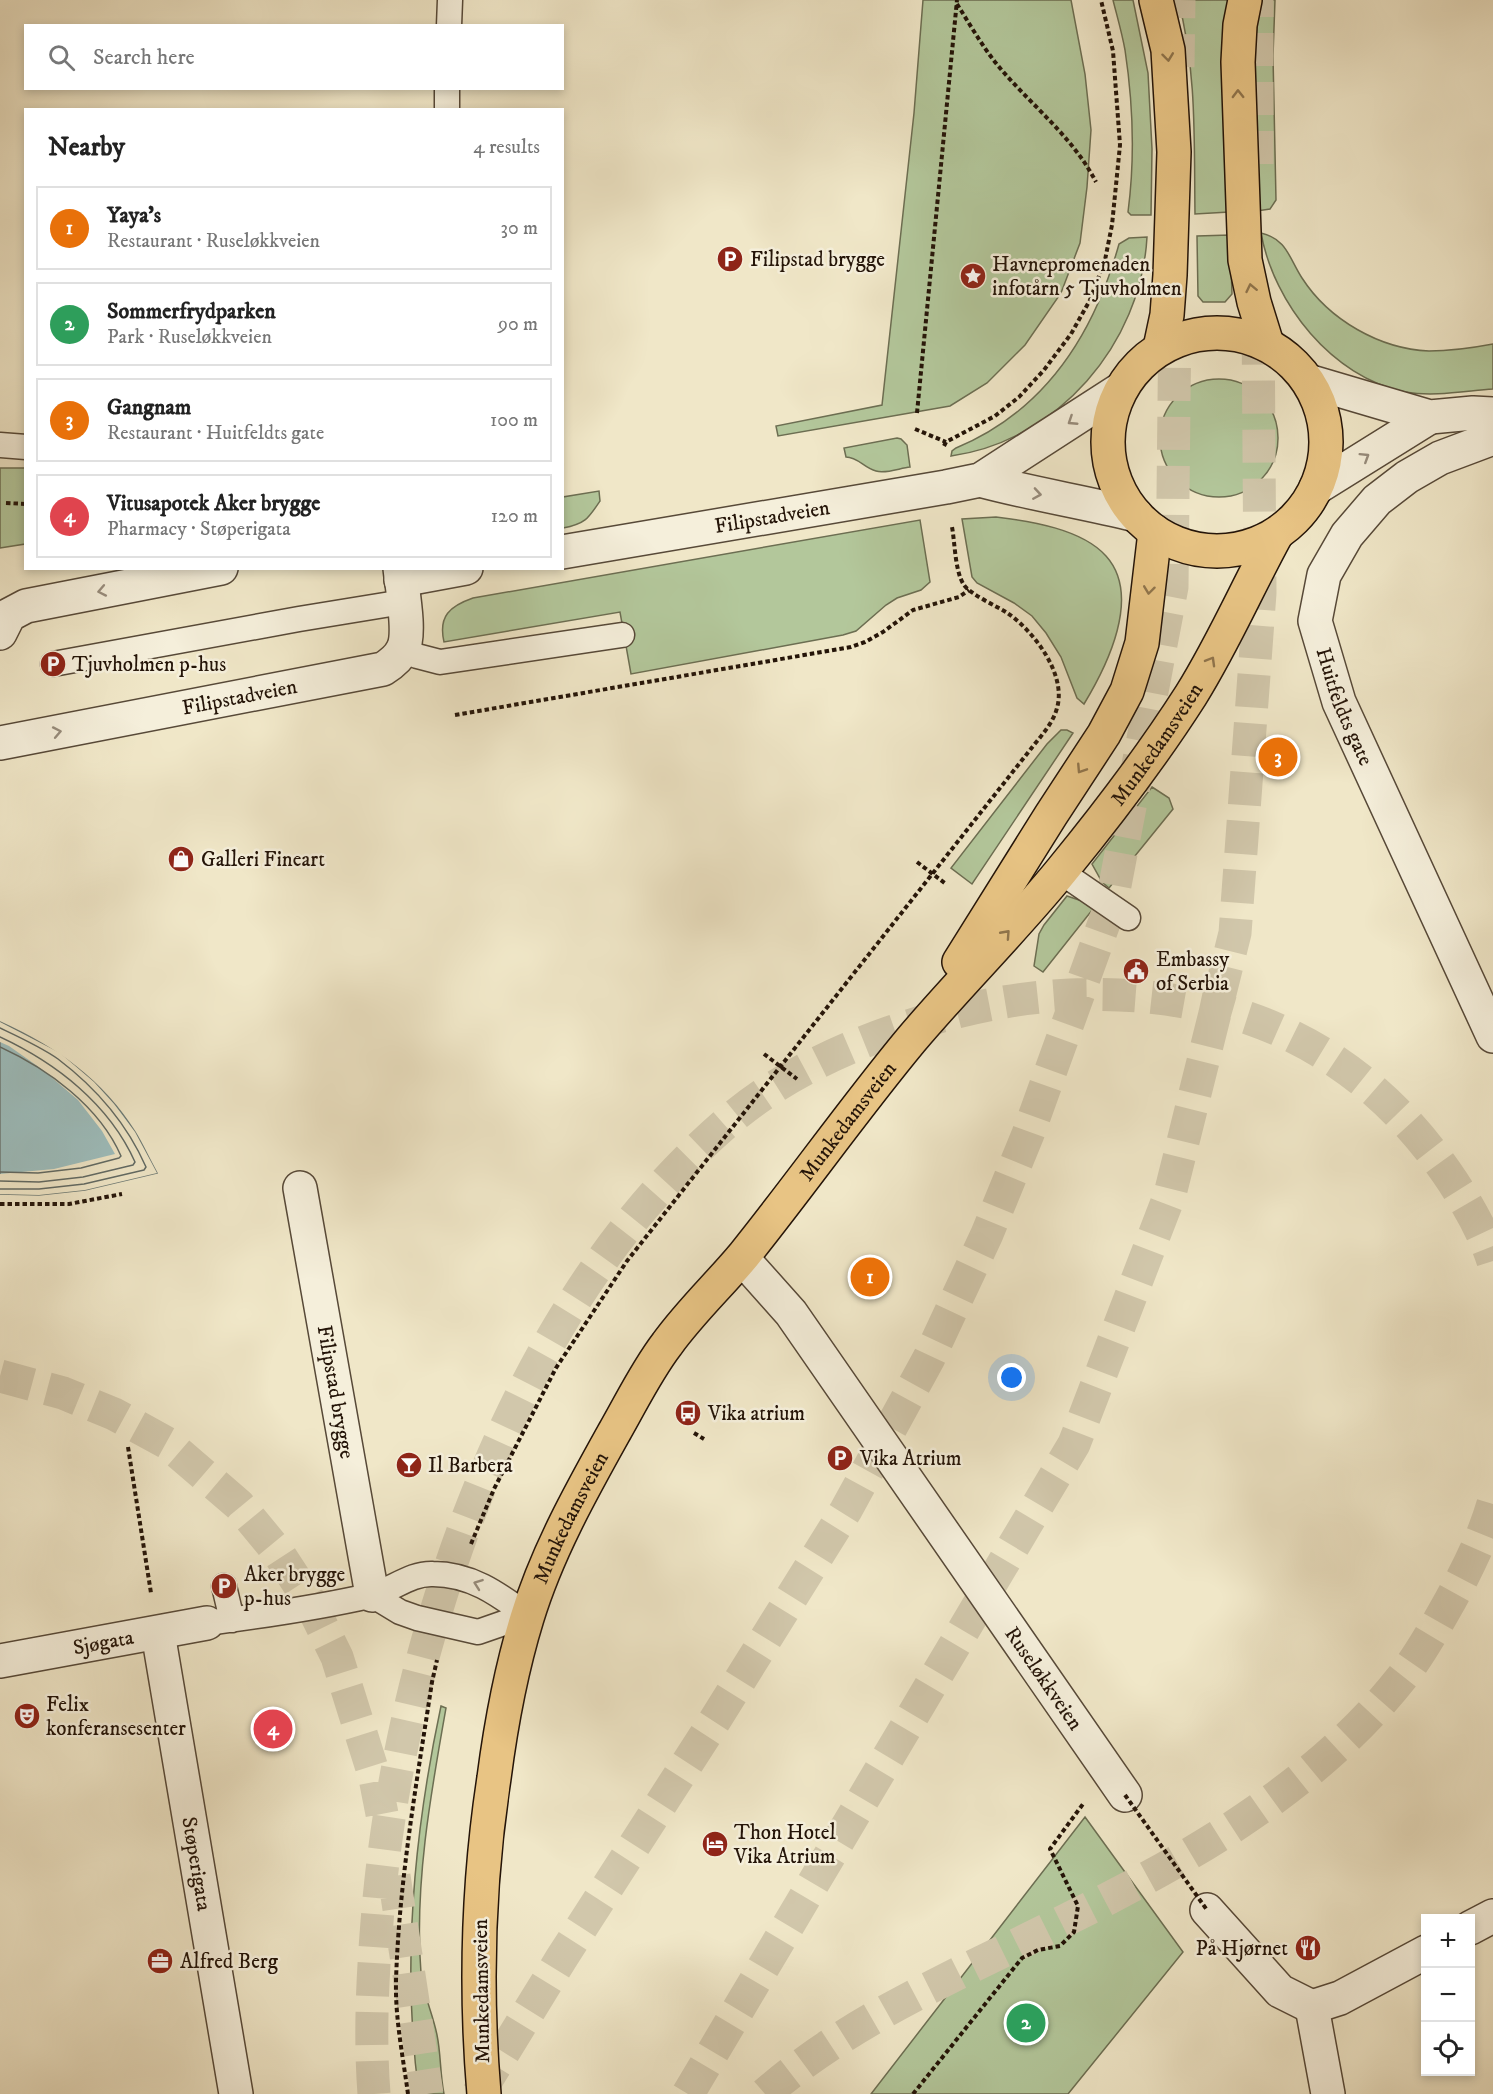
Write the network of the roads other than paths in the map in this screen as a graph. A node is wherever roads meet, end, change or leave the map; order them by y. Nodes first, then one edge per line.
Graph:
1 (450, 0) edge
2 (1155, 0) edge
3 (1245, 0) edge
4 (449, 24) edge
5 (447, 90) edge
6 (447, 108) edge
7 (1267, 344) junction
8 (1160, 348) junction
9 (1308, 381) junction
10 (1121, 389) junction
11 (1493, 414) edge
12 (1430, 417) junction
13 (1493, 438) edge
14 (0, 446) edge
15 (24, 447) edge
16 (980, 480) junction
17 (1316, 488) junction
18 (1145, 523) junction
19 (1275, 535) junction
20 (564, 552) edge
21 (211, 570) edge
22 (457, 570) edge
23 (401, 583) edge
24 (0, 633) edge
25 (622, 635) dead end
26 (404, 649) junction
27 (53, 664) dead end
28 (0, 743) edge
29 (1061, 872) junction
30 (1128, 918) dead end
31 (1493, 1036) edge
32 (911, 1040) junction
33 (300, 1188) dead end
34 (741, 1257) junction
35 (224, 1586) dead end
36 (372, 1595) junction
37 (527, 1615) junction
38 (219, 1622) junction
39 (158, 1632) junction
40 (0, 1661) edge
41 (1125, 1795) road end
42 (1207, 1910) road end
43 (1493, 1916) edge
44 (1475, 1925) edge
45 (1421, 1954) edge
46 (1312, 2007) junction
47 (236, 2094) edge
48 (484, 2094) edge
49 (1328, 2094) edge

1 - 4 lane
2 -> 8 highway
7 -> 3 highway
5 - 6 lane
7 - 8 highway
7 - 9 highway
8 - 10 highway
9 - 12 street
9 - 17 highway
10 -> 16 street, Filipstadveien
10 - 18 highway
11 - 12 street
17 -> 12 street
13 - 31 street, Huitfeldts gate
14 - 15 lane
16 -> 18 street, Filipstadveien
16 - 20 street, Filipstadveien
17 - 19 highway
18 - 19 highway
18 -> 32 highway, Munkedamsveien
29 -> 19 highway, Munkedamsveien
21 -> 24 street
22 - 23 street
23 - 26 street
23 - 27 lane
25 - 26 lane
28 -> 26 street, Filipstadveien
29 - 30 lane
32 -> 29 highway, Munkedamsveien
32 - 34 highway, Munkedamsveien
33 - 36 street, Filipstad brygge
34 - 37 highway, Munkedamsveien
34 - 41 street, Ruseløkkveien
35 - 38 lane
36 - 37 lane
37 -> 36 lane
36 - 38 lane
37 - 48 highway, Munkedamsveien
38 - 39 street, Sjøgata
39 - 40 street, Sjøgata
39 - 47 street, Støperigata
42 - 46 street
43 - 44 street
45 - 46 street
46 - 49 street

